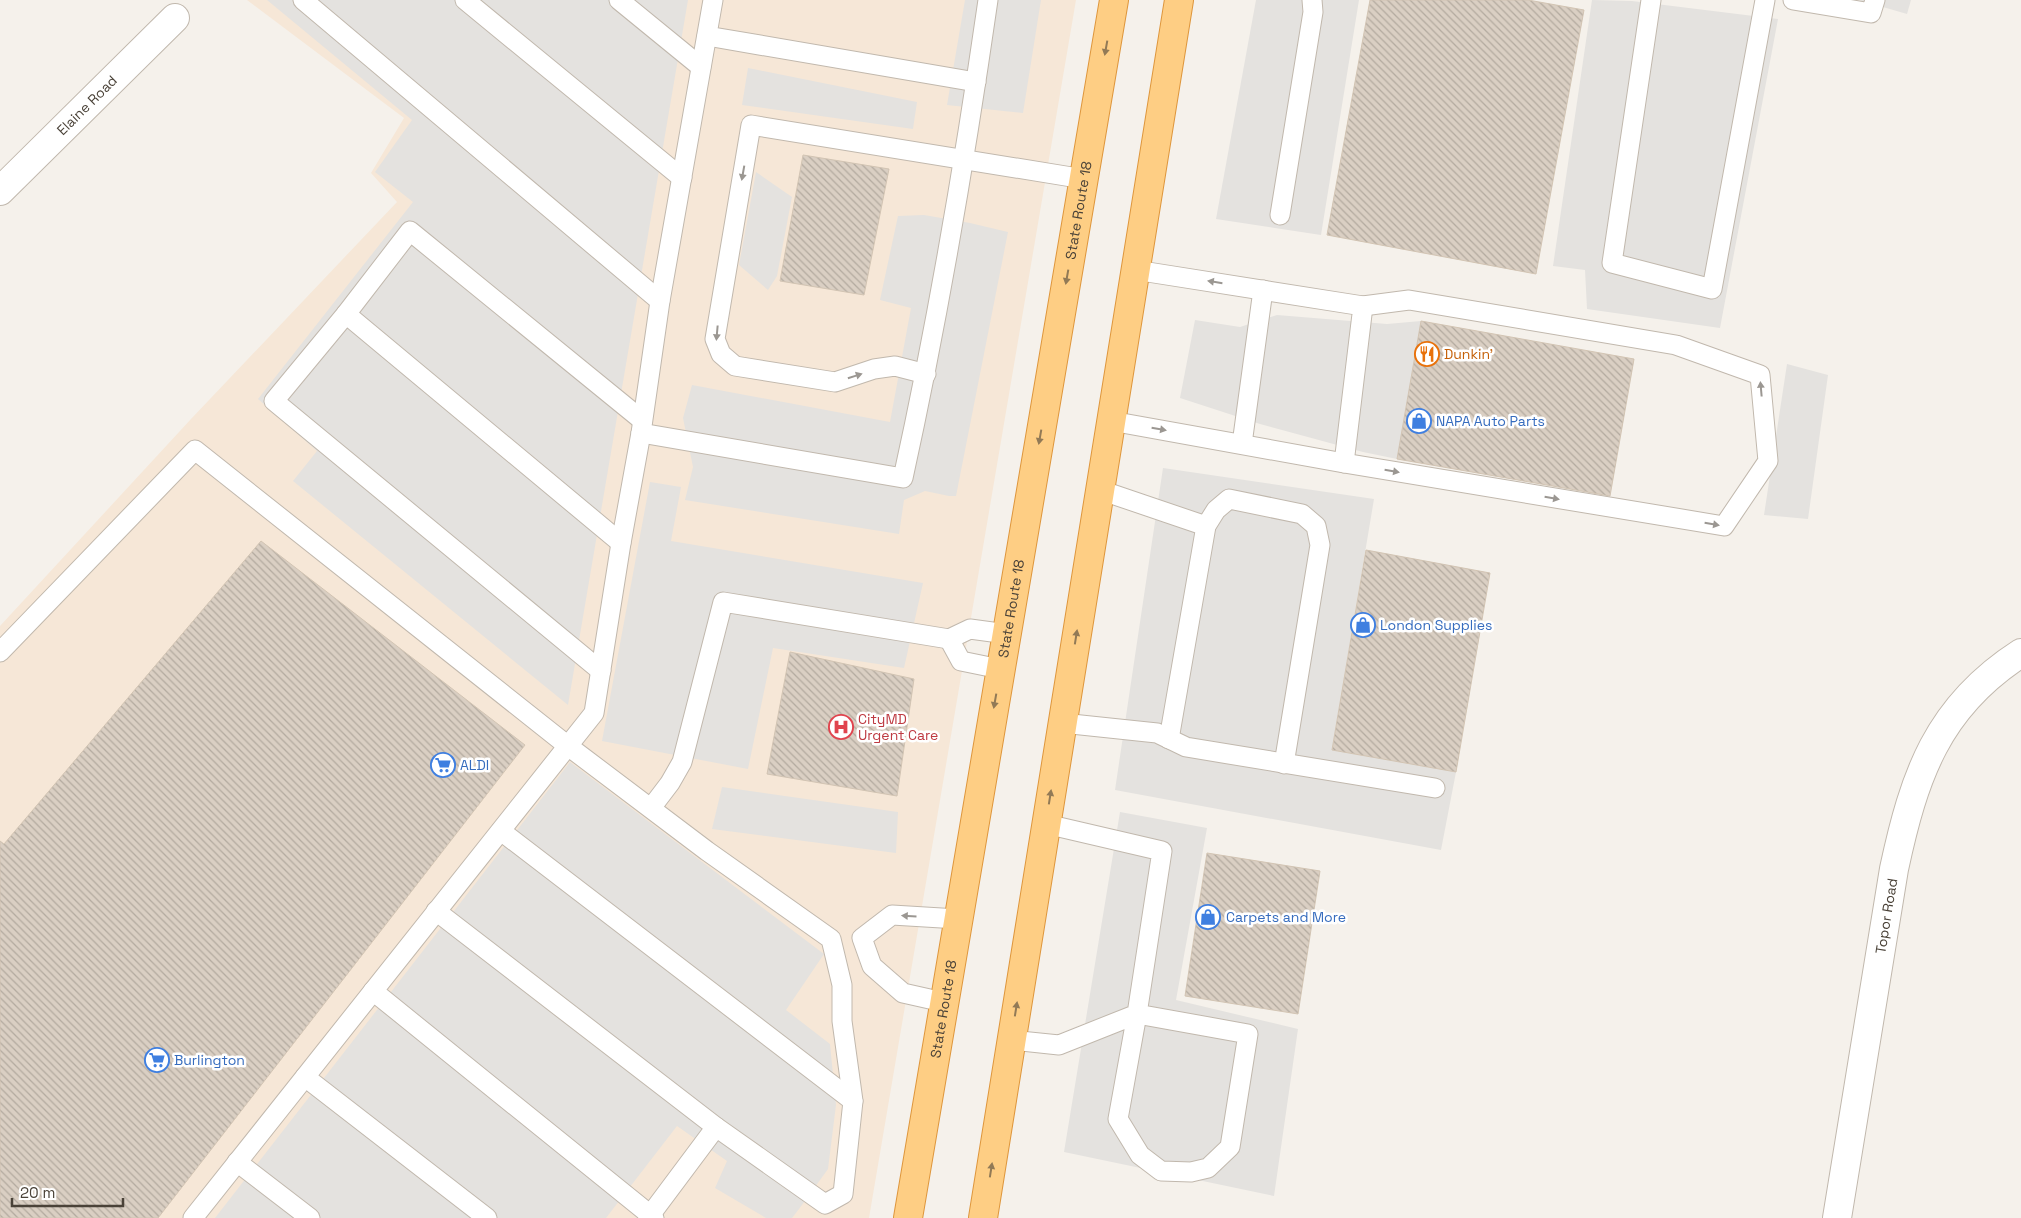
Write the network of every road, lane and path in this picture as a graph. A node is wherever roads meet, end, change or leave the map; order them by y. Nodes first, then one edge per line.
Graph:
1 (303, 0) edge
2 (465, 0) edge
3 (620, 0) edge
4 (713, 0) edge
5 (988, 0) edge
6 (1114, 0) edge
7 (1178, 0) edge
8 (1312, 0) edge
9 (1651, 0) edge
10 (1764, 0) edge
11 (1793, 0) edge
12 (1875, 0) edge
13 (174, 18) dead end
14 (707, 36) junction
15 (701, 67) junction
16 (976, 82) junction
17 (965, 160) junction
18 (682, 178) junction
19 (1084, 179) junction
20 (0, 191) edge
21 (1280, 215) dead end
22 (1135, 270) junction
23 (1263, 290) junction
24 (660, 302) junction
25 (1363, 306) junction
26 (346, 314) junction
27 (926, 374) junction
28 (1111, 421) junction
29 (642, 426) junction
30 (1242, 444) junction
31 (1344, 463) junction
32 (1100, 490) junction
33 (1206, 526) junction
34 (621, 543) junction
35 (1007, 634) junction
36 (949, 639) junction
37 (0, 652) edge
38 (2021, 653) edge
39 (1000, 669) junction
40 (601, 672) junction
41 (1062, 723) junction
42 (1169, 739) junction
43 (568, 746) junction
44 (1284, 764) junction
45 (1435, 788) dead end
46 (650, 808) junction
47 (1046, 824) junction
48 (501, 830) junction
49 (436, 911) junction
50 (958, 919) junction
51 (862, 938) junction
52 (831, 939) junction
53 (373, 992) junction
54 (944, 1002) junction
55 (1137, 1014) junction
56 (1011, 1040) junction
57 (305, 1077) junction
58 (853, 1101) junction
59 (716, 1127) junction
60 (237, 1162) junction
61 (651, 1217) edge
62 (193, 1218) edge
63 (310, 1218) edge
64 (487, 1218) edge
65 (908, 1218) edge
66 (983, 1218) edge
67 (1837, 1218) edge

1 - 24 lane
2 - 18 lane
3 - 15 lane
4 - 14 lane
5 - 16 lane
6 -> 19 highway, State Route 18
7 - 22 highway
8 - 21 lane
9 - 10 lane
11 - 12 lane
13 - 20 street, Elaine Road
14 - 15 lane
14 - 16 lane
15 - 18 lane
16 - 17 lane
17 - 19 lane
17 - 27 lane
17 -> 27 lane
18 - 24 lane
19 -> 35 highway, State Route 18
23 -> 22 lane
22 - 28 highway
23 - 25 lane
23 - 30 lane
24 - 29 lane
25 - 31 lane
31 -> 25 lane
26 - 29 lane
26 - 34 lane
26 - 40 lane
27 - 29 lane
28 -> 30 lane
28 - 32 highway
29 - 34 lane
30 - 31 lane
32 - 33 lane
41 -> 32 highway
33 - 42 lane
33 - 44 lane
34 - 40 lane
35 - 36 lane
35 - 39 highway, State Route 18
36 - 39 lane
36 - 46 lane
37 - 43 lane
38 - 67 street, Topor Road
39 -> 50 highway, State Route 18
40 - 43 lane
41 - 42 lane
47 -> 41 highway
42 - 44 lane
43 - 46 lane
43 - 48 lane
44 - 45 lane
46 - 52 lane
47 - 55 lane
56 -> 47 highway
48 - 49 lane
48 - 58 lane
49 - 53 lane
49 - 59 lane
50 -> 51 lane
50 - 54 highway, State Route 18
51 - 52 lane
51 - 54 lane
52 - 58 lane
53 - 57 lane
53 - 61 lane
54 - 65 highway, State Route 18
55 - 55 lane
55 - 56 lane
66 -> 56 highway
57 - 60 lane
57 - 64 lane
58 - 59 lane
59 - 61 lane
60 - 62 lane
60 - 63 lane

